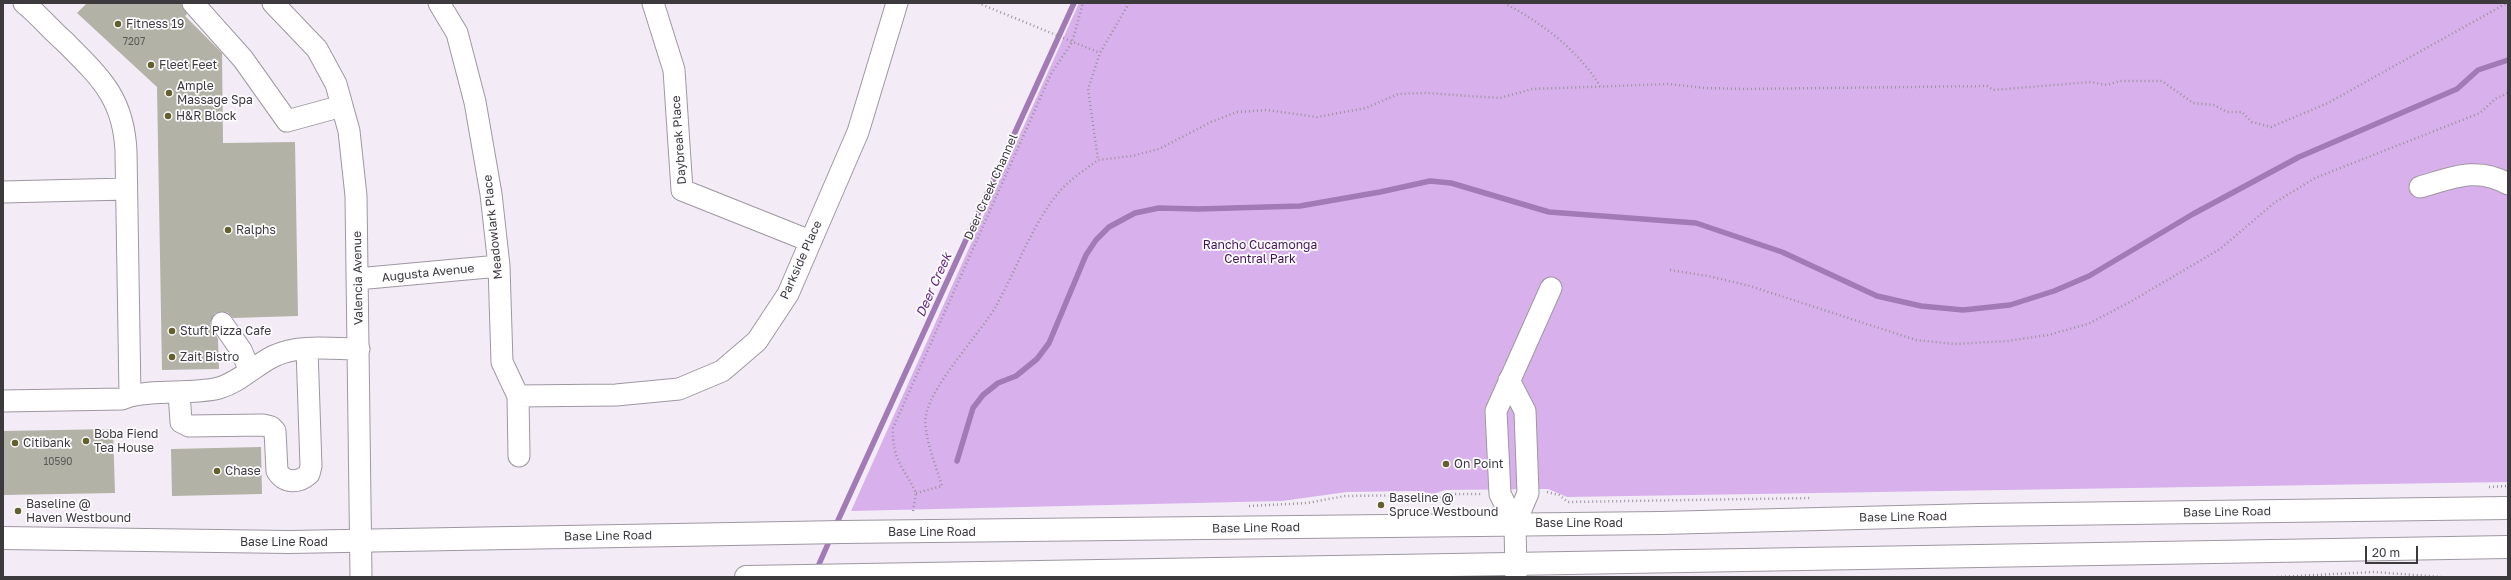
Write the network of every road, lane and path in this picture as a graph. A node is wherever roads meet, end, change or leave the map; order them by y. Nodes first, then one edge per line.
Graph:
1 (24, 3) edge
2 (193, 3) edge
3 (273, 3) edge
4 (439, 3) edge
5 (653, 3) edge
6 (897, 3) edge
7 (978, 3) edge
8 (1084, 3) edge
9 (1129, 3) edge
10 (1504, 3) edge
11 (2507, 3) edge
12 (1072, 42) junction
13 (1100, 54) junction
14 (1600, 86) junction
15 (2508, 93) edge
16 (342, 106) junction
17 (1098, 160) junction
18 (2508, 184) edge
19 (2420, 187) dead end
20 (126, 189) junction
21 (3, 192) edge
22 (810, 241) junction
23 (499, 266) junction
24 (1670, 270) dead end
25 (357, 280) junction
26 (1550, 288) dead end
27 (222, 324) dead end
28 (359, 348) junction
29 (307, 349) junction
30 (250, 371) junction
31 (1509, 380) junction
32 (179, 392) junction
33 (130, 396) junction
34 (518, 396) junction
35 (3, 401) edge
36 (519, 456) dead end
37 (1549, 492) dead end
38 (916, 493) junction
39 (1473, 494) dead end
40 (1568, 502) dead end
41 (1243, 506) dead end
42 (2508, 508) edge
43 (907, 512) dead end
44 (913, 512) junction
45 (920, 512) dead end
46 (1515, 524) junction
47 (3, 538) edge
48 (362, 541) junction
49 (2508, 547) edge
50 (1516, 570) edge
51 (801, 576) edge
52 (361, 577) edge
53 (746, 577) edge
54 (2277, 577) edge
55 (2442, 577) edge

1 - 20 street
2 - 16 street
3 - 16 street, Valencia Avenue
4 - 23 street, Meadowlark Place
5 - 22 street, Daybreak Place
6 - 22 street, Parkside Place
7 - 12 path
8 - 12 path, Deer Creek Channel
9 - 13 path
10 - 14 path
11 - 14 path
12 - 13 path
12 - 38 path, Deer Creek Channel
13 - 17 path
14 - 17 path
15 - 24 path
16 - 25 street, Valencia Avenue
17 - 38 path
18 - 19 street
20 - 21 street
20 - 33 street
22 - 34 street, Parkside Place
23 - 25 street, Augusta Avenue
23 - 34 street, Meadowlark Place
25 - 28 street, Valencia Avenue
26 - 31 street
27 - 30 street
28 - 29 street
28 - 48 street, Valencia Avenue
29 - 30 street
29 - 32 street
30 - 32 street
31 - 46 street
31 - 46 street
32 - 33 street
33 - 35 street
34 - 36 street, Meadowlark Place
37 - 40 path
38 - 44 path
39 - 41 path
42 - 46 main road, Base Line Road
43 - 44 path
44 - 45 path
46 - 48 main road, Base Line Road
46 - 50 street
47 - 48 main road, Base Line Road
48 - 52 street, Valencia Avenue
49 - 50 main road
50 - 51 main road
51 - 53 main road
54 - 55 path

